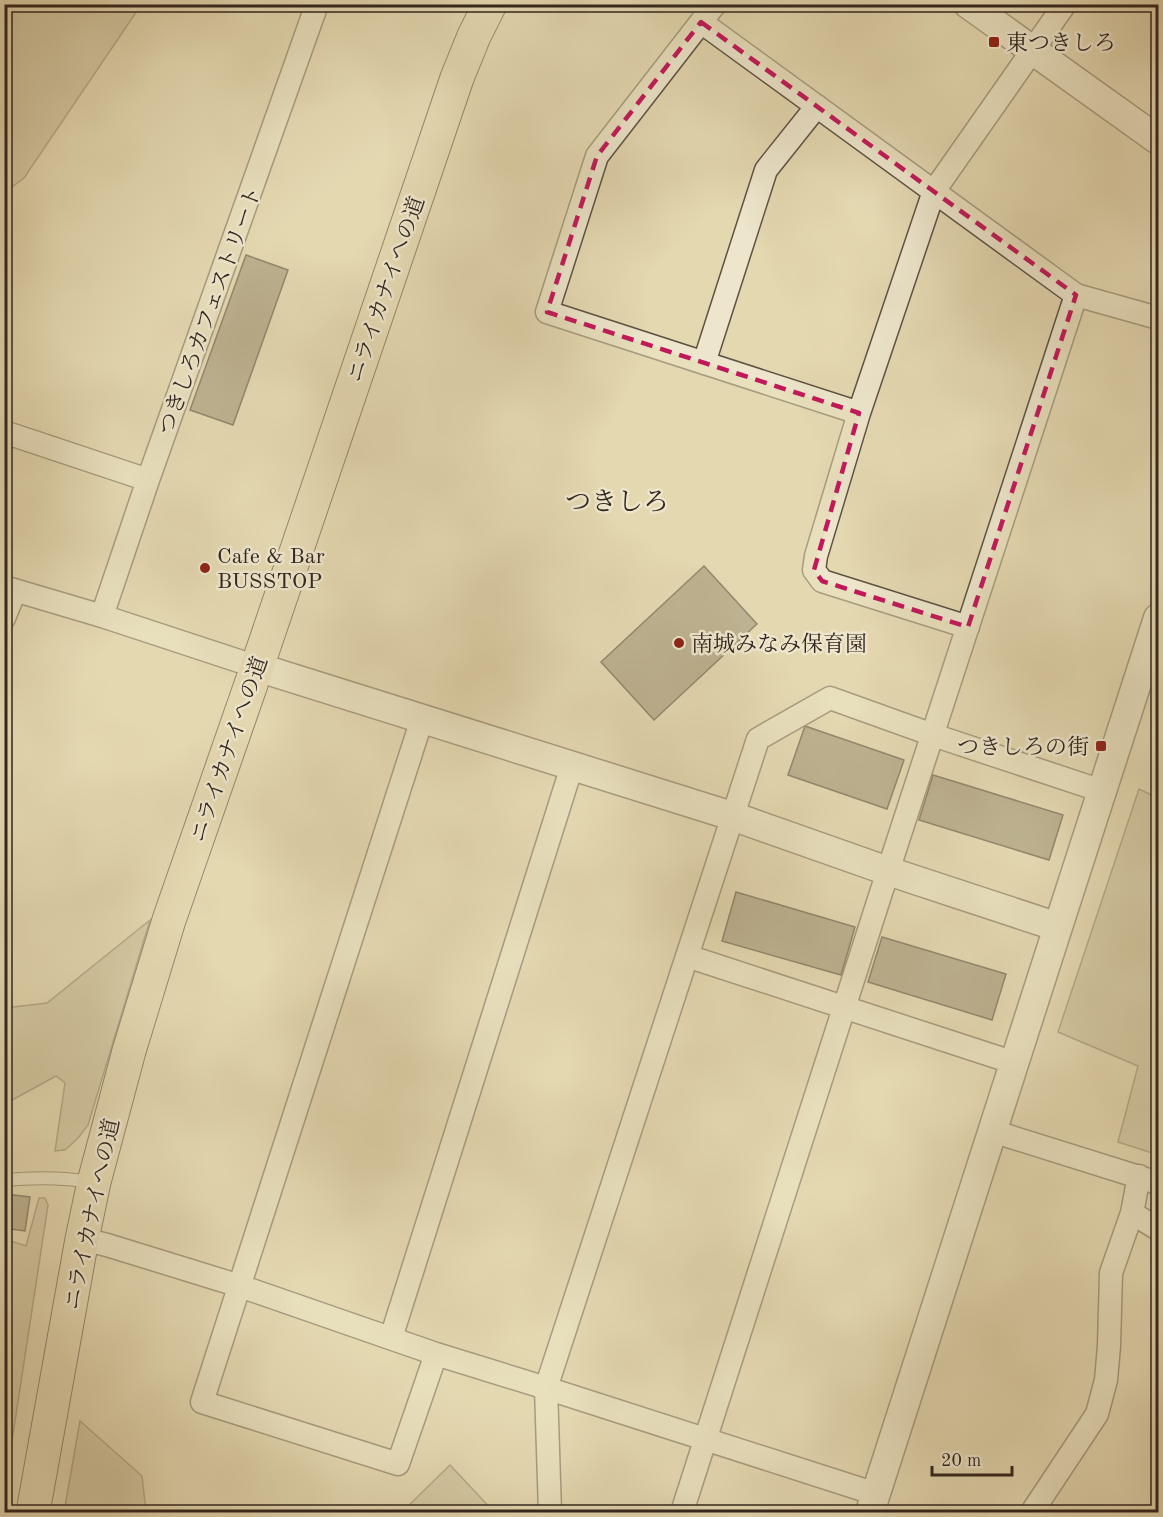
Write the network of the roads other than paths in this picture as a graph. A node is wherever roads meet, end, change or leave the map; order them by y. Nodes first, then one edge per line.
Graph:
1 (317, 4) edge
2 (490, 4) edge
3 (968, 4) edge
4 (1065, 4) edge
5 (708, 13) edge
6 (1033, 51) junction
7 (817, 106) junction
8 (1158, 140) edge
9 (934, 191) junction
10 (1076, 295) junction
11 (1158, 318) edge
12 (704, 363) junction
13 (859, 413) junction
14 (4, 432) edge
15 (148, 480) junction
16 (10, 589) edge
17 (102, 616) junction
18 (4, 618) edge
19 (1158, 618) edge
20 (968, 627) junction
21 (1152, 659) edge
22 (257, 668) junction
23 (422, 719) junction
24 (933, 735) junction
25 (572, 766) junction
26 (1102, 791) junction
27 (732, 816) junction
28 (888, 872) junction
29 (1058, 927) junction
30 (687, 956) junction
31 (845, 1007) junction
32 (1015, 1063) junction
33 (992, 1131) junction
34 (1149, 1179) edge
35 (4, 1180) edge
36 (94, 1182) junction
37 (1132, 1213) junction
38 (1158, 1229) edge
39 (82, 1239) junction
40 (240, 1286) junction
41 (391, 1338) junction
42 (436, 1354) junction
43 (546, 1388) junction
44 (705, 1439) junction
45 (873, 1503) edge
46 (33, 1512) edge
47 (550, 1512) edge
48 (682, 1512) edge
49 (1032, 1512) edge

1 - 15 street, つきしろカフェストリート
2 - 22 main road, ニライカナイへの道
3 - 6 street
4 - 6 street
5 - 7 street
5 - 12 street
6 - 8 street
6 - 9 street
7 - 9 street
7 - 12 street
9 - 10 street
9 - 13 street
10 - 11 street
10 - 20 street
12 - 13 street
13 - 20 street
14 - 15 street
15 - 17 street, つきしろカフェストリート
16 - 17 street
16 - 18 street
17 - 22 street
19 - 21 street
20 - 24 street
21 - 26 street
22 - 23 street
22 - 36 main road, ニライカナイへの道
23 - 25 street
23 - 40 street
24 - 26 street
24 - 27 street
24 - 28 street
25 - 27 street
25 - 41 street
26 - 29 street
27 - 28 street
27 - 30 street
28 - 29 street
28 - 31 street
29 - 32 street
30 - 31 street
30 - 43 street
31 - 32 street
31 - 44 street
32 - 33 street
33 - 34 street
33 - 45 street
34 - 37 street
35 - 36 lane
36 - 39 main road, ニライカナイへの道
37 - 38 street
37 - 49 street
39 - 40 street
39 - 46 main road, ニライカナイへの道
40 - 41 street
40 - 42 street
41 - 42 street
42 - 43 street
43 - 44 street
43 - 47 street
44 - 45 street
44 - 48 street

